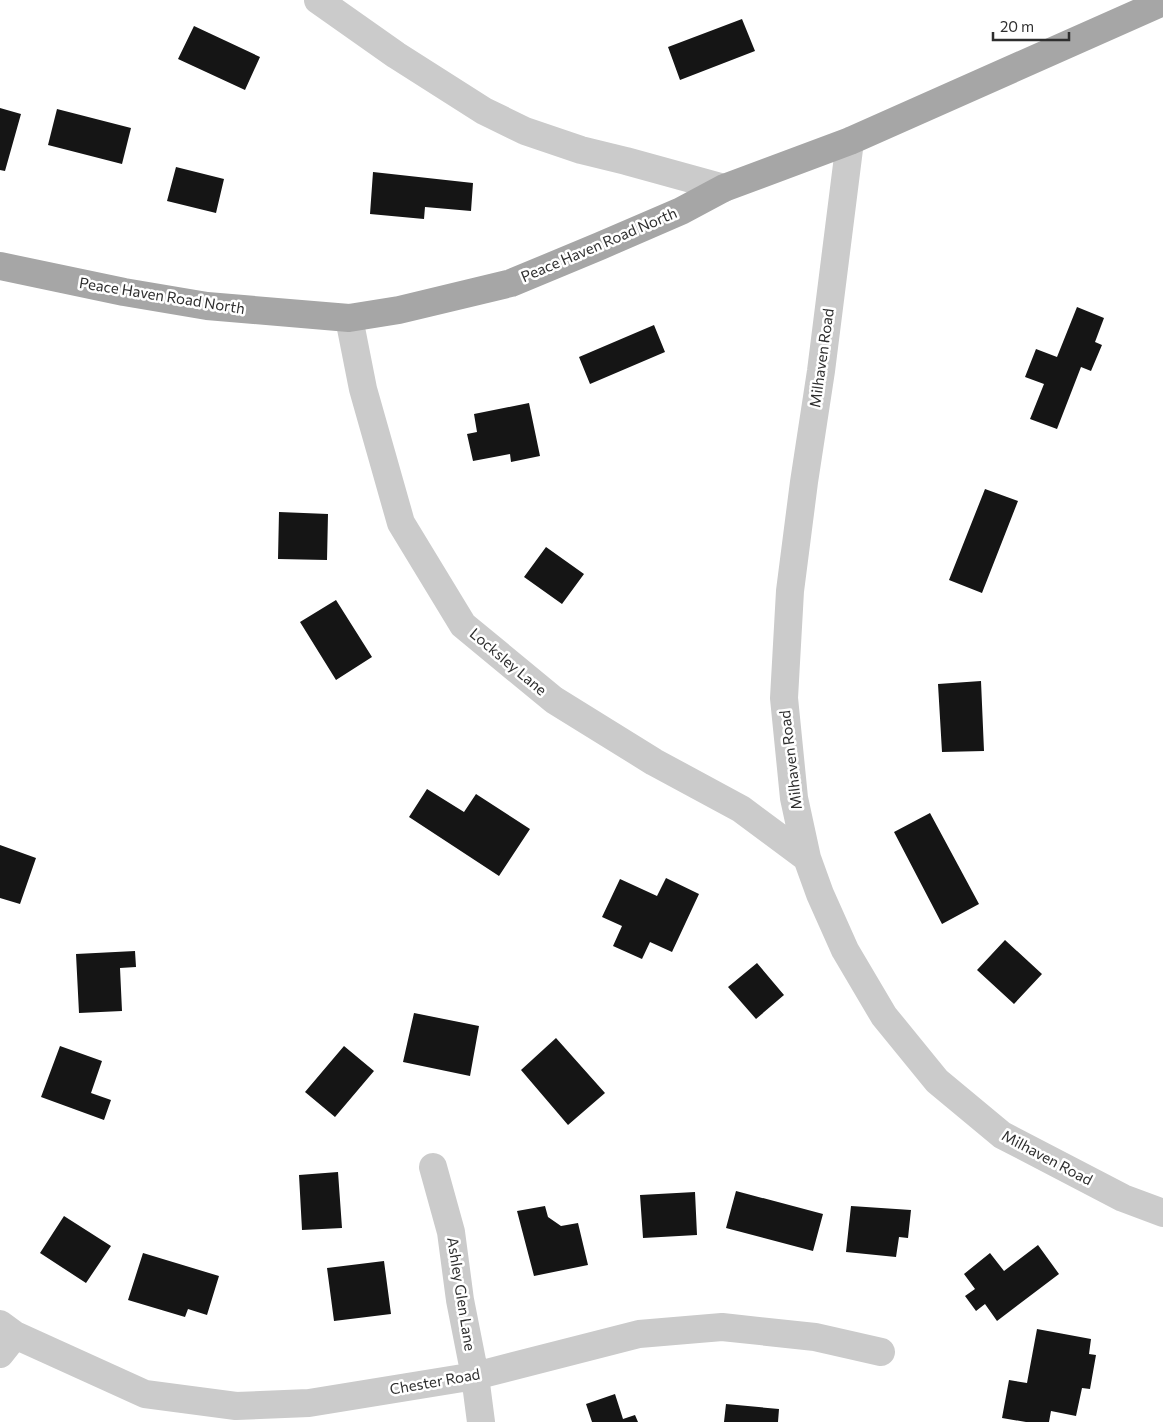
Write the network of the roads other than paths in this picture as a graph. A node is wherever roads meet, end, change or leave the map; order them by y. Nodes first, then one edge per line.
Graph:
1 (318, 0) edge
2 (1163, 2) edge
3 (850, 141) junction
4 (724, 188) junction
5 (0, 266) edge
6 (350, 318) junction
7 (807, 858) junction
8 (433, 1167) dead end
9 (1163, 1213) edge
10 (5, 1338) edge
11 (881, 1352) dead end
12 (475, 1376) junction
13 (481, 1422) edge

1 - 4 street
2 - 3 main road, Peace Haven Road North
3 - 4 main road, Peace Haven Road North
3 - 7 street, Milhaven Road
4 - 6 main road, Peace Haven Road North
5 - 6 main road, Peace Haven Road North
6 - 7 street, Locksley Lane
7 - 9 street, Milhaven Road
8 - 12 street, Ashley Glen Lane
10 - 12 street, Chester Road
11 - 12 street, Chester Road
12 - 13 street, Ashley Glen Lane

